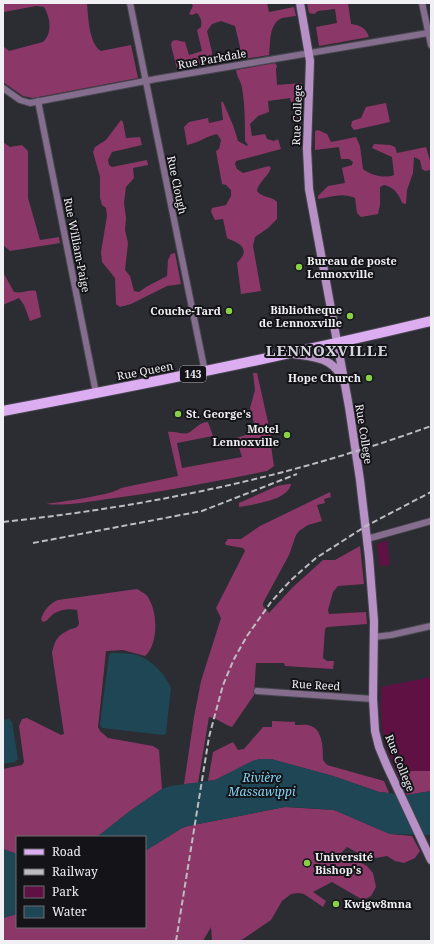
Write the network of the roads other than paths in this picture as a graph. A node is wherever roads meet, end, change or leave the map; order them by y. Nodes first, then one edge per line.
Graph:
1 (130, 3) edge
2 (300, 3) edge
3 (422, 3) edge
4 (428, 33) junction
5 (431, 45) edge
6 (309, 52) junction
7 (146, 81) junction
8 (3, 88) edge
9 (38, 101) junction
10 (431, 321) edge
11 (336, 343) junction
12 (290, 354) junction
13 (204, 372) junction
14 (344, 382) junction
15 (96, 393) junction
16 (3, 411) edge
17 (431, 521) edge
18 (367, 539) junction
19 (431, 626) edge
20 (374, 637) junction
21 (257, 691) dead end
22 (373, 699) junction
23 (431, 860) edge

1 - 7 street, Rue Clough
2 - 6 main road, Rue College
3 - 4 street
4 - 5 street
4 - 6 street, Rue Parkdale
6 - 7 street, Rue Parkdale
6 - 11 main road, Rue College
7 - 9 street, Rue Parkdale
7 - 13 street, Rue Clough
8 - 9 street, Rue Parkdale
9 - 15 street, Rue William-Paige
10 - 11 main road, Rue Queen / 143
11 - 12 main road, Rue Queen / 143
11 - 14 main road, Rue College
12 - 13 main road, Rue Queen / 143
12 - 14 main road
13 - 15 main road, Rue Queen / 143
14 - 18 main road, Rue College
15 - 16 main road, Rue Queen / 143
17 - 18 street
18 - 20 main road, Rue College
19 - 20 street
20 - 22 main road, Rue College
21 - 22 street, Rue Reed
22 - 23 main road, Rue College

